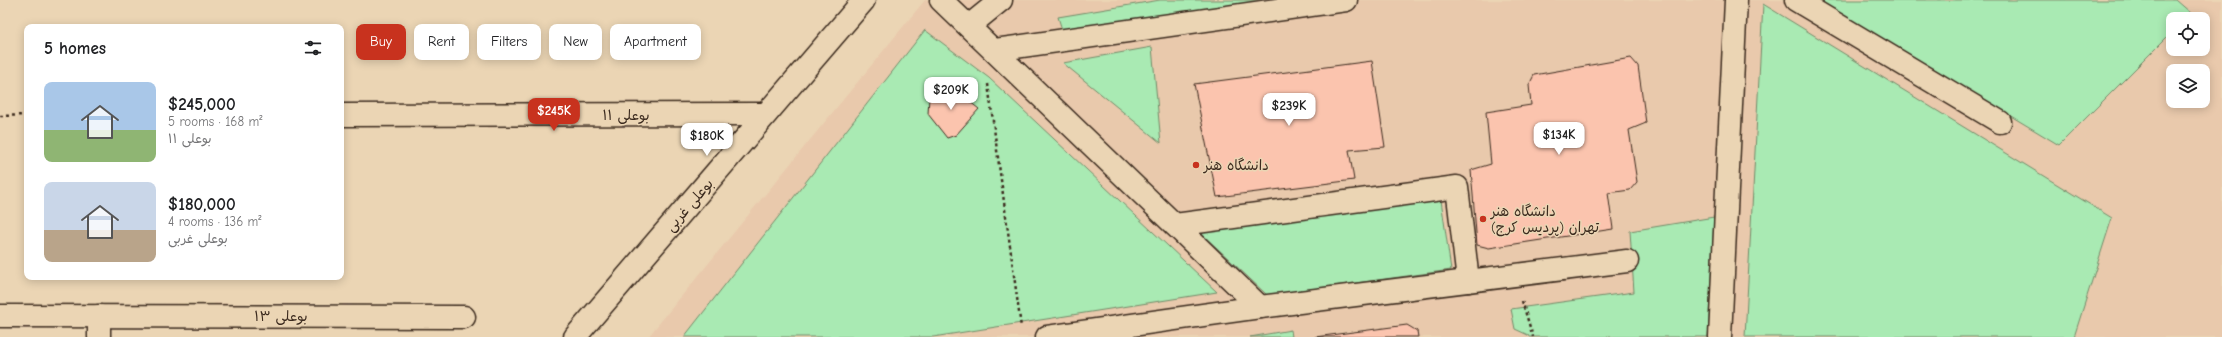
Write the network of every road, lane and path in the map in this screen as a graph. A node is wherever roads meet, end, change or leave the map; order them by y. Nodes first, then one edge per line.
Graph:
1 (864, 0) edge
2 (941, 0) edge
3 (1001, 0) edge
4 (1346, 0) edge
5 (1736, 0) edge
6 (1796, 0) edge
7 (982, 38) junction
8 (766, 114) junction
9 (24, 115) edge
10 (344, 115) edge
11 (0, 116) edge
12 (2000, 122) dead end
13 (1175, 225) junction
14 (1627, 261) dead end
15 (1515, 275) junction
16 (1468, 281) junction
17 (1260, 307) junction
18 (0, 316) edge
19 (464, 317) dead end
20 (99, 327) edge
21 (1021, 329) dead end
22 (575, 337) edge
23 (1047, 337) edge
24 (1533, 337) edge
25 (1720, 337) edge

1 - 8 street, بوعلی غربی
2 - 7 street
3 - 7 street
4 - 7 street
5 - 25 street
6 - 12 street
7 - 13 street
7 - 21 path
8 - 10 street, بوعلی ۱۱
8 - 22 street, بوعلی غربی
9 - 11 path
13 - 16 street
13 - 17 street
14 - 15 street
15 - 16 street
15 - 24 path
16 - 17 street
17 - 23 street
18 - 20 street, بوعلی ۱۳
19 - 20 street, بوعلی ۱۳

